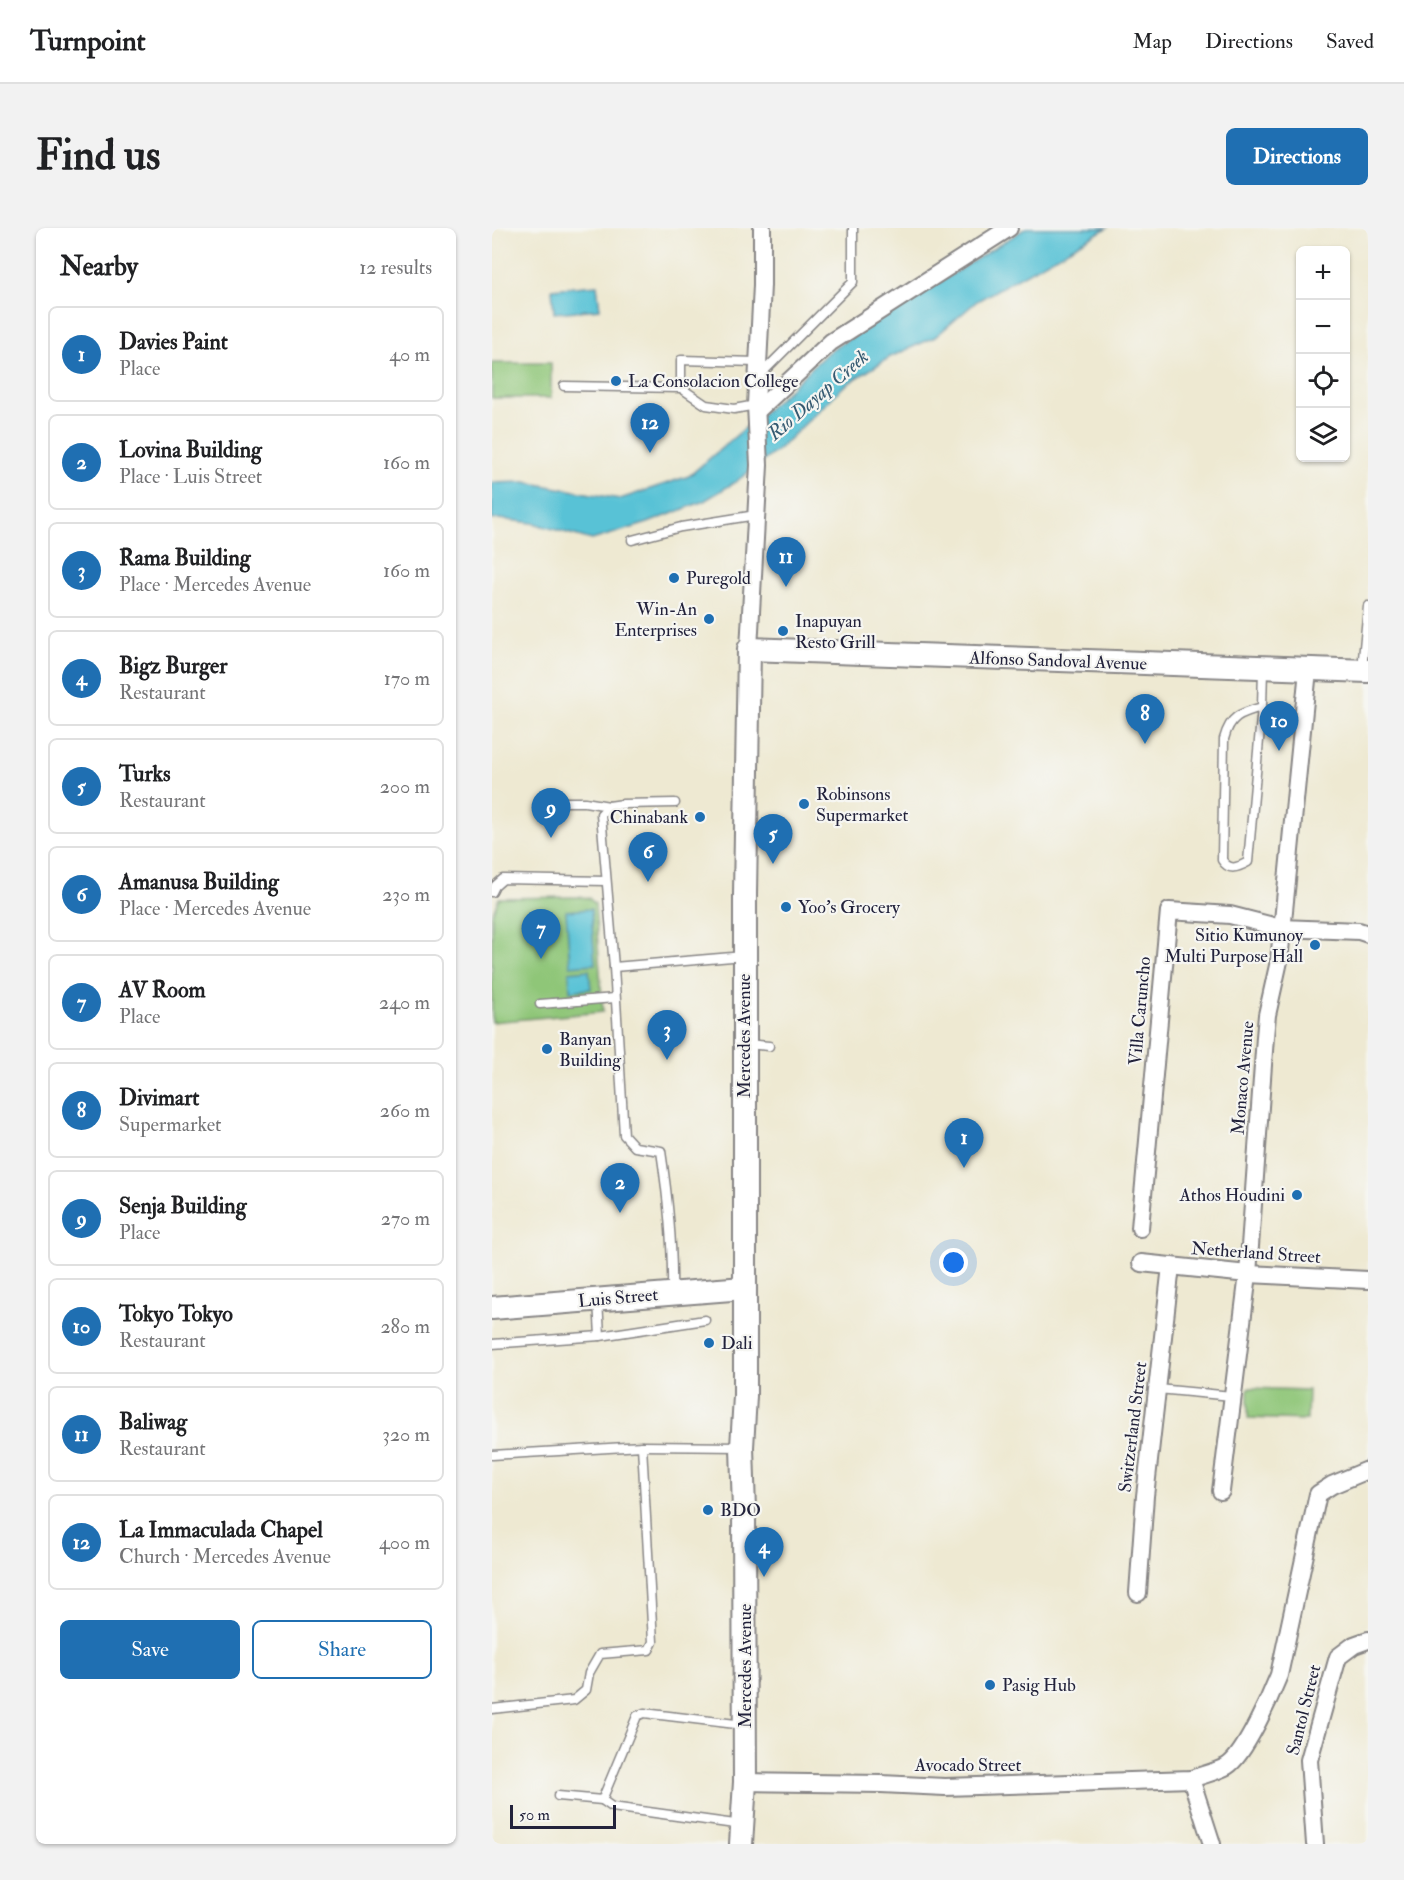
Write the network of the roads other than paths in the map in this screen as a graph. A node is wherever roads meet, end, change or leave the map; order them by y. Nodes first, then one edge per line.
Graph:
1 (762, 228) edge
2 (853, 228) edge
3 (1009, 228) edge
4 (757, 370) junction
5 (564, 386) dead end
6 (681, 388) junction
7 (757, 410) junction
8 (756, 515) junction
9 (632, 540) dead end
10 (1368, 606) edge
11 (749, 649) junction
12 (1263, 668) junction
13 (1308, 670) junction
14 (1365, 671) edge
15 (1262, 707) junction
16 (547, 802) dead end
17 (675, 803) dead end
18 (609, 806) junction
19 (606, 881) junction
20 (492, 892) edge
21 (1281, 928) junction
22 (1368, 934) edge
23 (744, 956) junction
24 (614, 967) junction
25 (615, 998) junction
26 (540, 1004) dead end
27 (744, 1044) junction
28 (769, 1046) dead end
29 (1140, 1228) dead end
30 (1141, 1263) dead end
31 (1171, 1266) junction
32 (1248, 1274) junction
33 (1368, 1280) edge
34 (744, 1288) junction
35 (672, 1294) junction
36 (598, 1300) junction
37 (492, 1308) edge
38 (705, 1320) dead end
39 (600, 1336) junction
40 (492, 1344) edge
41 (1158, 1389) junction
42 (1232, 1396) junction
43 (642, 1446) junction
44 (742, 1447) junction
45 (492, 1455) edge
46 (1368, 1470) edge
47 (1221, 1491) dead end
48 (1138, 1593) dead end
49 (1368, 1640) edge
50 (492, 1709) edge
51 (745, 1725) junction
52 (1191, 1779) junction
53 (745, 1782) junction
54 (558, 1796) dead end
55 (602, 1800) junction
56 (742, 1834) edge
57 (1212, 1844) edge
58 (1315, 1844) edge

1 - 4 street, Mercedes Avenue
2 - 4 lane
3 - 7 street
4 - 6 lane
4 - 7 street, Mercedes Avenue
5 - 6 lane
6 - 7 lane
7 - 8 street, Mercedes Avenue
8 - 9 lane
8 - 11 street, Mercedes Avenue
10 - 14 lane
11 - 12 main road, Alfonso Sandoval Avenue
11 - 23 main road, Mercedes Avenue
12 - 13 main road, Alfonso Sandoval Avenue
12 - 15 lane
13 - 14 main road, Alfonso Sandoval Avenue
13 - 21 street, Monaco Avenue
15 - 15 lane
16 - 18 lane
17 - 18 lane
18 - 19 lane
19 - 20 lane
19 - 24 lane
21 - 22 street
21 - 29 street, Villa Caruncho
21 - 32 street, Monaco Avenue
23 - 24 lane
23 - 27 main road, Mercedes Avenue
24 - 25 lane
25 - 26 lane
25 - 35 lane
27 - 28 lane
27 - 34 main road, Mercedes Avenue
30 - 31 street, Netherland Street
31 - 32 street, Netherland Street
31 - 41 street, Switzerland Street
32 - 33 street, Netherland Street
32 - 42 street, Monaco Avenue
34 - 35 main road, Luis Street
34 - 44 main road, Mercedes Avenue
35 - 36 main road, Luis Street
36 - 37 main road, Luis Street
36 - 39 lane
38 - 39 lane
39 - 40 lane
41 - 42 lane
41 - 48 street, Switzerland Street
42 - 47 street, Monaco Avenue
43 - 44 lane
43 - 45 lane
43 - 50 lane
44 - 51 main road, Mercedes Avenue
46 - 52 street, Avocado Street
49 - 58 street, Santol Street
51 - 53 main road, Mercedes Avenue
51 - 55 lane
52 - 53 street, Avocado Street
52 - 57 street
53 - 56 main road, Mercedes Avenue
54 - 55 lane
55 - 56 lane

